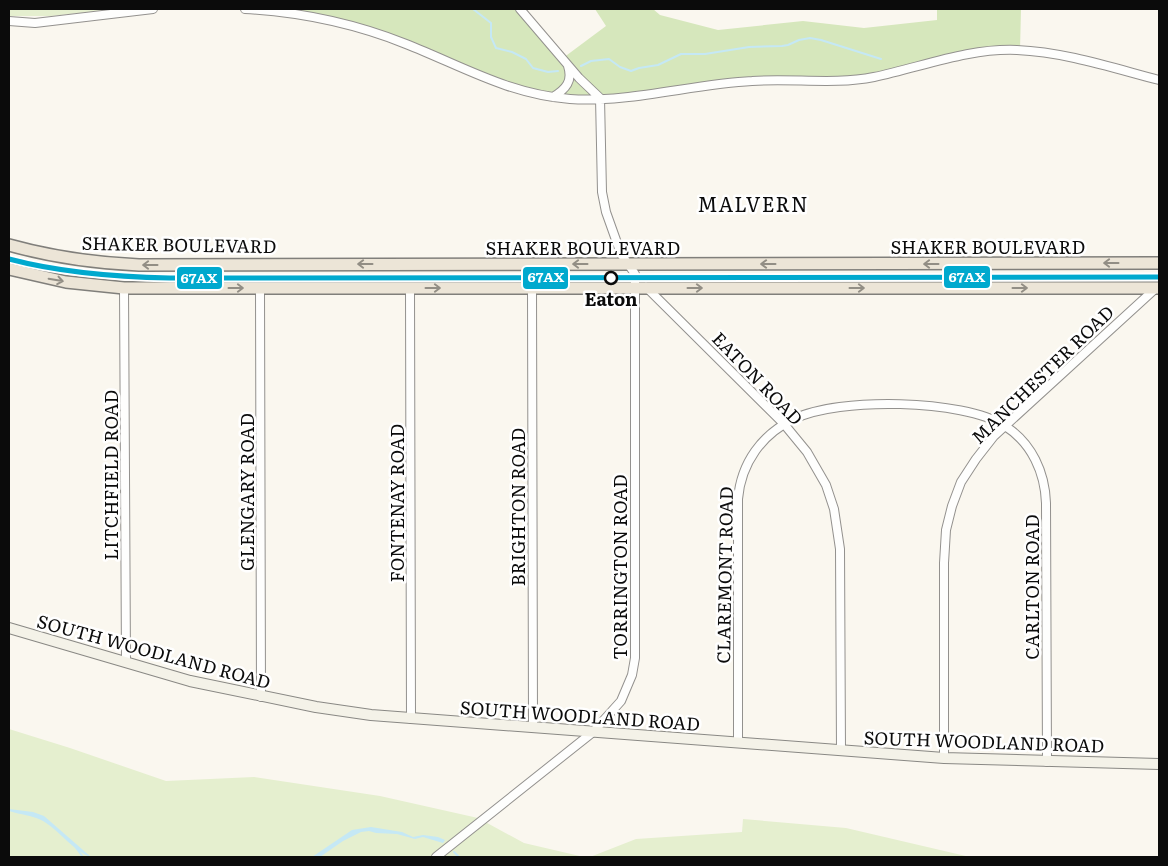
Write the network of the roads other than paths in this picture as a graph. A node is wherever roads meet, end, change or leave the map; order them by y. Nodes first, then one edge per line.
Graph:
1 (154, 9) edge
2 (246, 9) edge
3 (520, 9) edge
4 (9, 22) edge
5 (568, 64) junction
6 (1159, 80) edge
7 (553, 97) junction
8 (600, 98) junction
9 (9, 245) edge
10 (1159, 263) edge
11 (629, 264) junction
12 (9, 269) edge
13 (639, 284) junction
14 (532, 287) junction
15 (124, 288) junction
16 (260, 288) junction
17 (410, 288) junction
18 (1157, 288) edge
19 (784, 424) junction
20 (1004, 426) junction
21 (9, 628) edge
22 (126, 662) junction
23 (261, 697) junction
24 (411, 719) junction
25 (533, 727) junction
26 (594, 732) junction
27 (738, 743) junction
28 (841, 751) junction
29 (944, 758) junction
30 (1047, 762) junction
31 (1159, 764) edge
32 (436, 857) edge

1 - 4 street
2 - 7 street
3 - 5 street
5 - 7 street
5 - 8 street
6 - 8 street
7 - 8 street
8 - 11 street, EATON ROAD
11 -> 9 main road, SHAKER BOULEVARD
10 -> 11 main road, SHAKER BOULEVARD
11 - 13 street, EATON ROAD
12 -> 15 main road
13 - 14 main road
13 -> 18 main road
13 - 19 street, EATON ROAD
13 - 26 street, TORRINGTON ROAD
17 -> 14 main road
14 - 25 street, BRIGHTON ROAD
15 -> 16 main road
15 - 22 street, LITCHFIELD ROAD
16 - 17 main road
16 - 23 street, GLENGARY ROAD
17 - 24 street, FONTENAY ROAD
18 - 20 street, MANCHESTER ROAD
19 - 20 street, CLAREMONT ROAD
19 - 27 street, CLAREMONT ROAD
19 - 28 street, EATON ROAD
20 - 29 street, MANCHESTER ROAD
20 - 30 street, CARLTON ROAD
21 - 22 street, SOUTH WOODLAND ROAD
22 - 23 street, SOUTH WOODLAND ROAD
23 - 24 street, SOUTH WOODLAND ROAD
24 - 25 street, SOUTH WOODLAND ROAD
25 - 26 street, SOUTH WOODLAND ROAD
26 - 27 street, SOUTH WOODLAND ROAD
26 - 32 street, TORRINGTON ROAD
27 - 28 street, SOUTH WOODLAND ROAD
28 - 29 street, SOUTH WOODLAND ROAD
29 - 30 street, SOUTH WOODLAND ROAD
30 - 31 street, SOUTH WOODLAND ROAD

